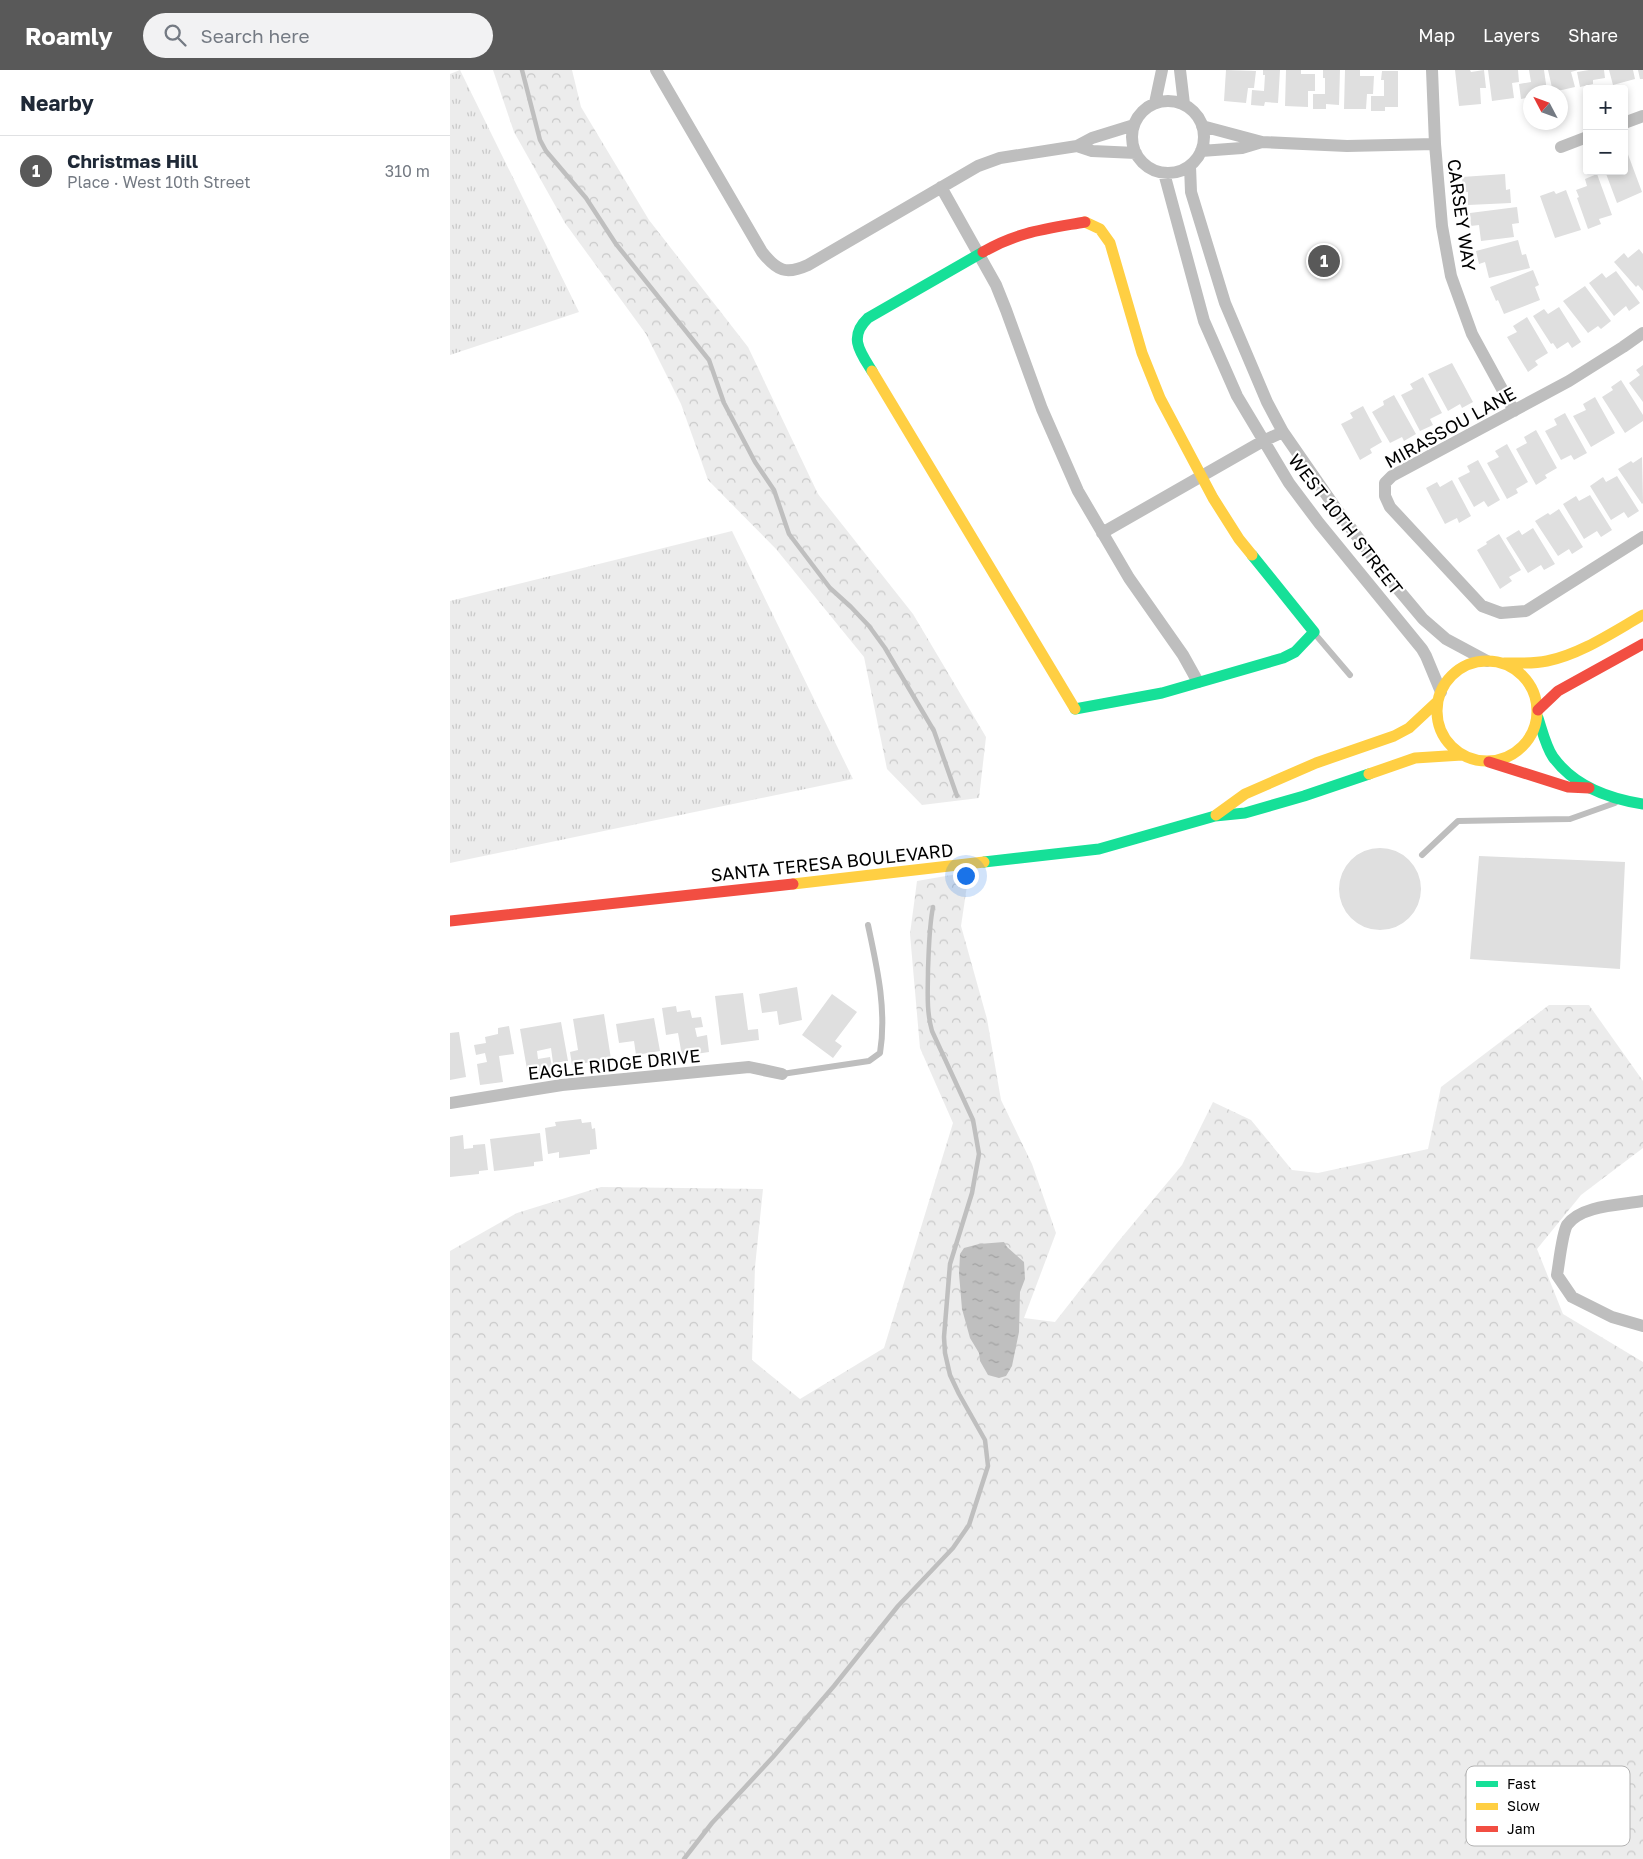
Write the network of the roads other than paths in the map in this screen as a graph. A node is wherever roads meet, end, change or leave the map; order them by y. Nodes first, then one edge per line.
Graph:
1 (656, 70) edge
2 (1162, 70) edge
3 (1180, 70) edge
4 (1432, 70) edge
5 (1155, 103) junction
6 (1184, 104) junction
7 (1643, 116) edge
8 (1628, 122) edge
9 (1134, 124) junction
10 (1202, 126) junction
11 (1583, 139) edge
12 (1262, 142) junction
13 (1435, 144) junction
14 (1078, 146) junction
15 (1562, 147) dead end
16 (1201, 151) junction
17 (1136, 153) junction
18 (1190, 166) junction
19 (1164, 173) junction
20 (941, 187) junction
21 (979, 253) junction
22 (1643, 332) edge
23 (1514, 411) junction
24 (1283, 432) junction
25 (1263, 441) junction
26 (1201, 476) junction
27 (1102, 533) junction
28 (1643, 537) edge
29 (1643, 615) edge
30 (1314, 632) junction
31 (1643, 644) edge
32 (1487, 660) junction
33 (1502, 663) junction
34 (1350, 675) dead end
35 (1198, 682) junction
36 (1439, 697) junction
37 (1538, 714) junction
38 (1462, 755) junction
39 (1489, 762) junction
40 (1589, 788) junction
41 (1621, 801) junction
42 (1643, 804) edge
43 (1215, 816) junction
44 (1422, 855) dead end
45 (450, 921) edge
46 (868, 924) dead end
47 (782, 1074) joint
48 (450, 1103) edge
49 (1643, 1201) edge
50 (1643, 1326) edge

1 - 20 street
2 - 5 street
3 - 6 street
4 - 13 street, CARSEY WAY
5 - 6 street
5 - 9 street
6 - 10 street
7 - 8 street
9 - 14 street
9 - 17 street
10 - 12 street
10 - 16 street
11 - 15 street
12 - 13 street
12 - 16 street
13 - 23 street, CARSEY WAY
14 - 17 street
14 - 20 street
16 - 18 street
17 - 19 street
18 - 19 street
18 - 24 street, WEST 10TH STREET
19 - 25 street, WEST 10TH STREET
20 - 21 street
21 - 26 main road
21 - 27 street
21 - 35 main road
22 - 23 street, MIRASSOU LANE
23 - 28 street, MIRASSOU LANE
24 - 25 street
24 - 32 street, WEST 10TH STREET
25 - 26 street
25 - 36 street, WEST 10TH STREET
26 - 27 street
26 - 30 main road
27 - 35 street
29 - 33 main road
30 - 34 lane
30 - 35 main road
31 - 37 main road
32 - 33 main road
32 - 36 main road
33 - 37 main road
36 - 38 main road
36 - 43 main road, SANTA TERESA BOULEVARD
37 - 39 main road
37 - 40 main road
38 - 39 main road
38 - 43 main road, SANTA TERESA BOULEVARD
39 - 40 main road
40 - 41 main road
41 - 42 main road
41 - 44 lane
43 - 45 main road, SANTA TERESA BOULEVARD
46 - 47 lane
47 - 48 street, EAGLE RIDGE DRIVE
49 - 50 street

